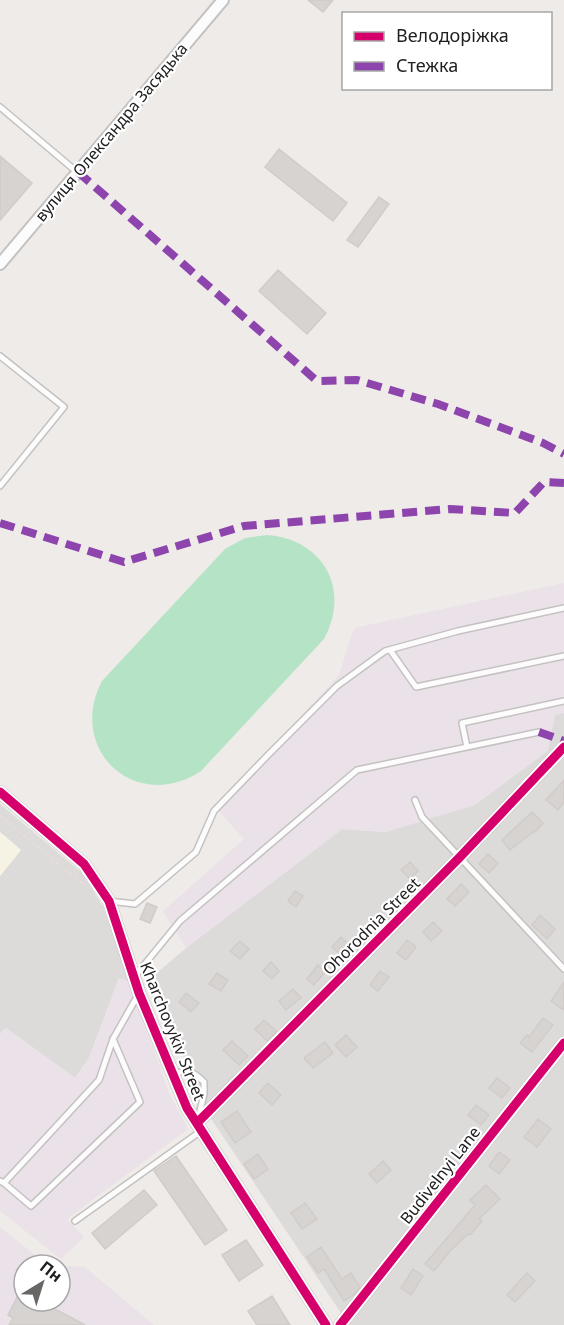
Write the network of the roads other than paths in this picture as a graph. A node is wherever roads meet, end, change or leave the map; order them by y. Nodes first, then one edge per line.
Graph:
1 (223, 0) edge
2 (0, 107) edge
3 (78, 172) junction
4 (0, 264) edge
5 (0, 356) edge
6 (0, 486) edge
7 (564, 608) edge
8 (390, 650) junction
9 (564, 656) edge
10 (564, 701) edge
11 (539, 732) dead end
12 (466, 747) junction
13 (564, 747) edge
14 (0, 792) edge
15 (415, 801) dead end
16 (459, 858) junction
17 (109, 901) junction
18 (564, 969) edge
19 (134, 978) junction
20 (139, 993) junction
21 (113, 1039) junction
22 (564, 1043) edge
23 (173, 1074) junction
24 (199, 1127) junction
25 (2, 1182) edge
26 (75, 1221) dead end
27 (326, 1325) edge
28 (340, 1325) edge

1 - 3 street, вулиця Олександра Засядька
2 - 3 lane
3 - 4 street, вулиця Олександра Засядька
5 - 6 lane
7 - 8 lane
8 - 9 lane
8 - 17 lane
10 - 12 lane
11 - 12 lane
12 - 19 lane
13 - 16 street, Ohorodnia Street
14 - 17 street, Kharchovykiv Street
15 - 16 lane
16 - 18 lane
16 - 24 street, Ohorodnia Street
17 - 19 street, Kharchovykiv Street
19 - 20 street, Kharchovykiv Street
20 - 21 lane
20 - 23 street, Kharchovykiv Street
21 - 25 lane
21 - 25 lane
22 - 28 street, Budivelnyi Lane
23 - 24 street, Kharchovykiv Street
23 - 24 lane
24 - 26 lane
24 - 27 street, Kharchovykiv Street

